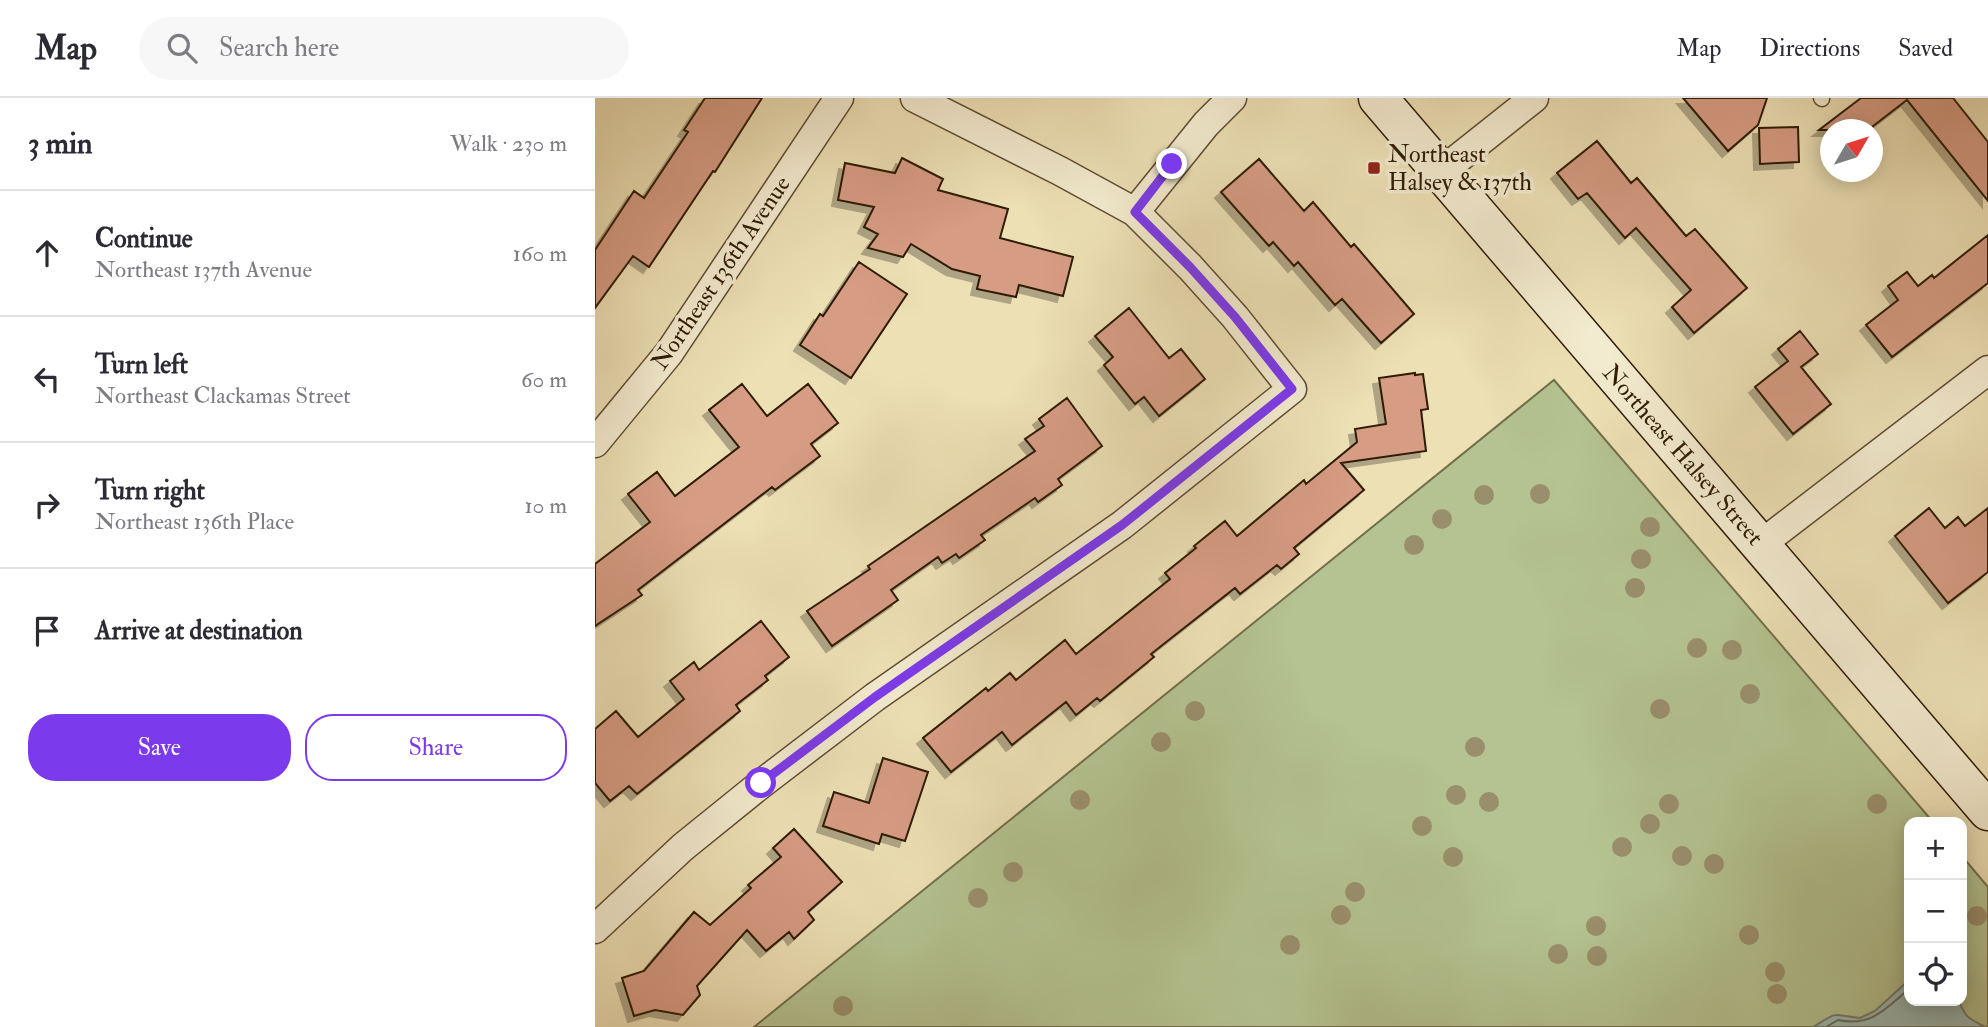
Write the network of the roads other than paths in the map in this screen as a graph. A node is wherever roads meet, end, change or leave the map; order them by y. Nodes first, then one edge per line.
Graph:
1 (839, 98) edge
2 (915, 98) edge
3 (1232, 98) edge
4 (1378, 98) edge
5 (1534, 98) edge
6 (962, 109) edge
7 (1441, 172) junction
8 (1135, 212) junction
9 (1988, 370) edge
10 (595, 443) edge
11 (1761, 545) junction
12 (1988, 811) edge
13 (595, 929) edge

1 - 10 street, Northeast 136th Avenue
2 - 6 street
3 - 8 street
4 - 7 main road, Northeast Halsey Street
5 - 7 street
6 - 8 street
7 - 11 main road, Northeast Halsey Street
8 - 13 street
9 - 11 street
11 - 12 main road, Northeast Halsey Street

